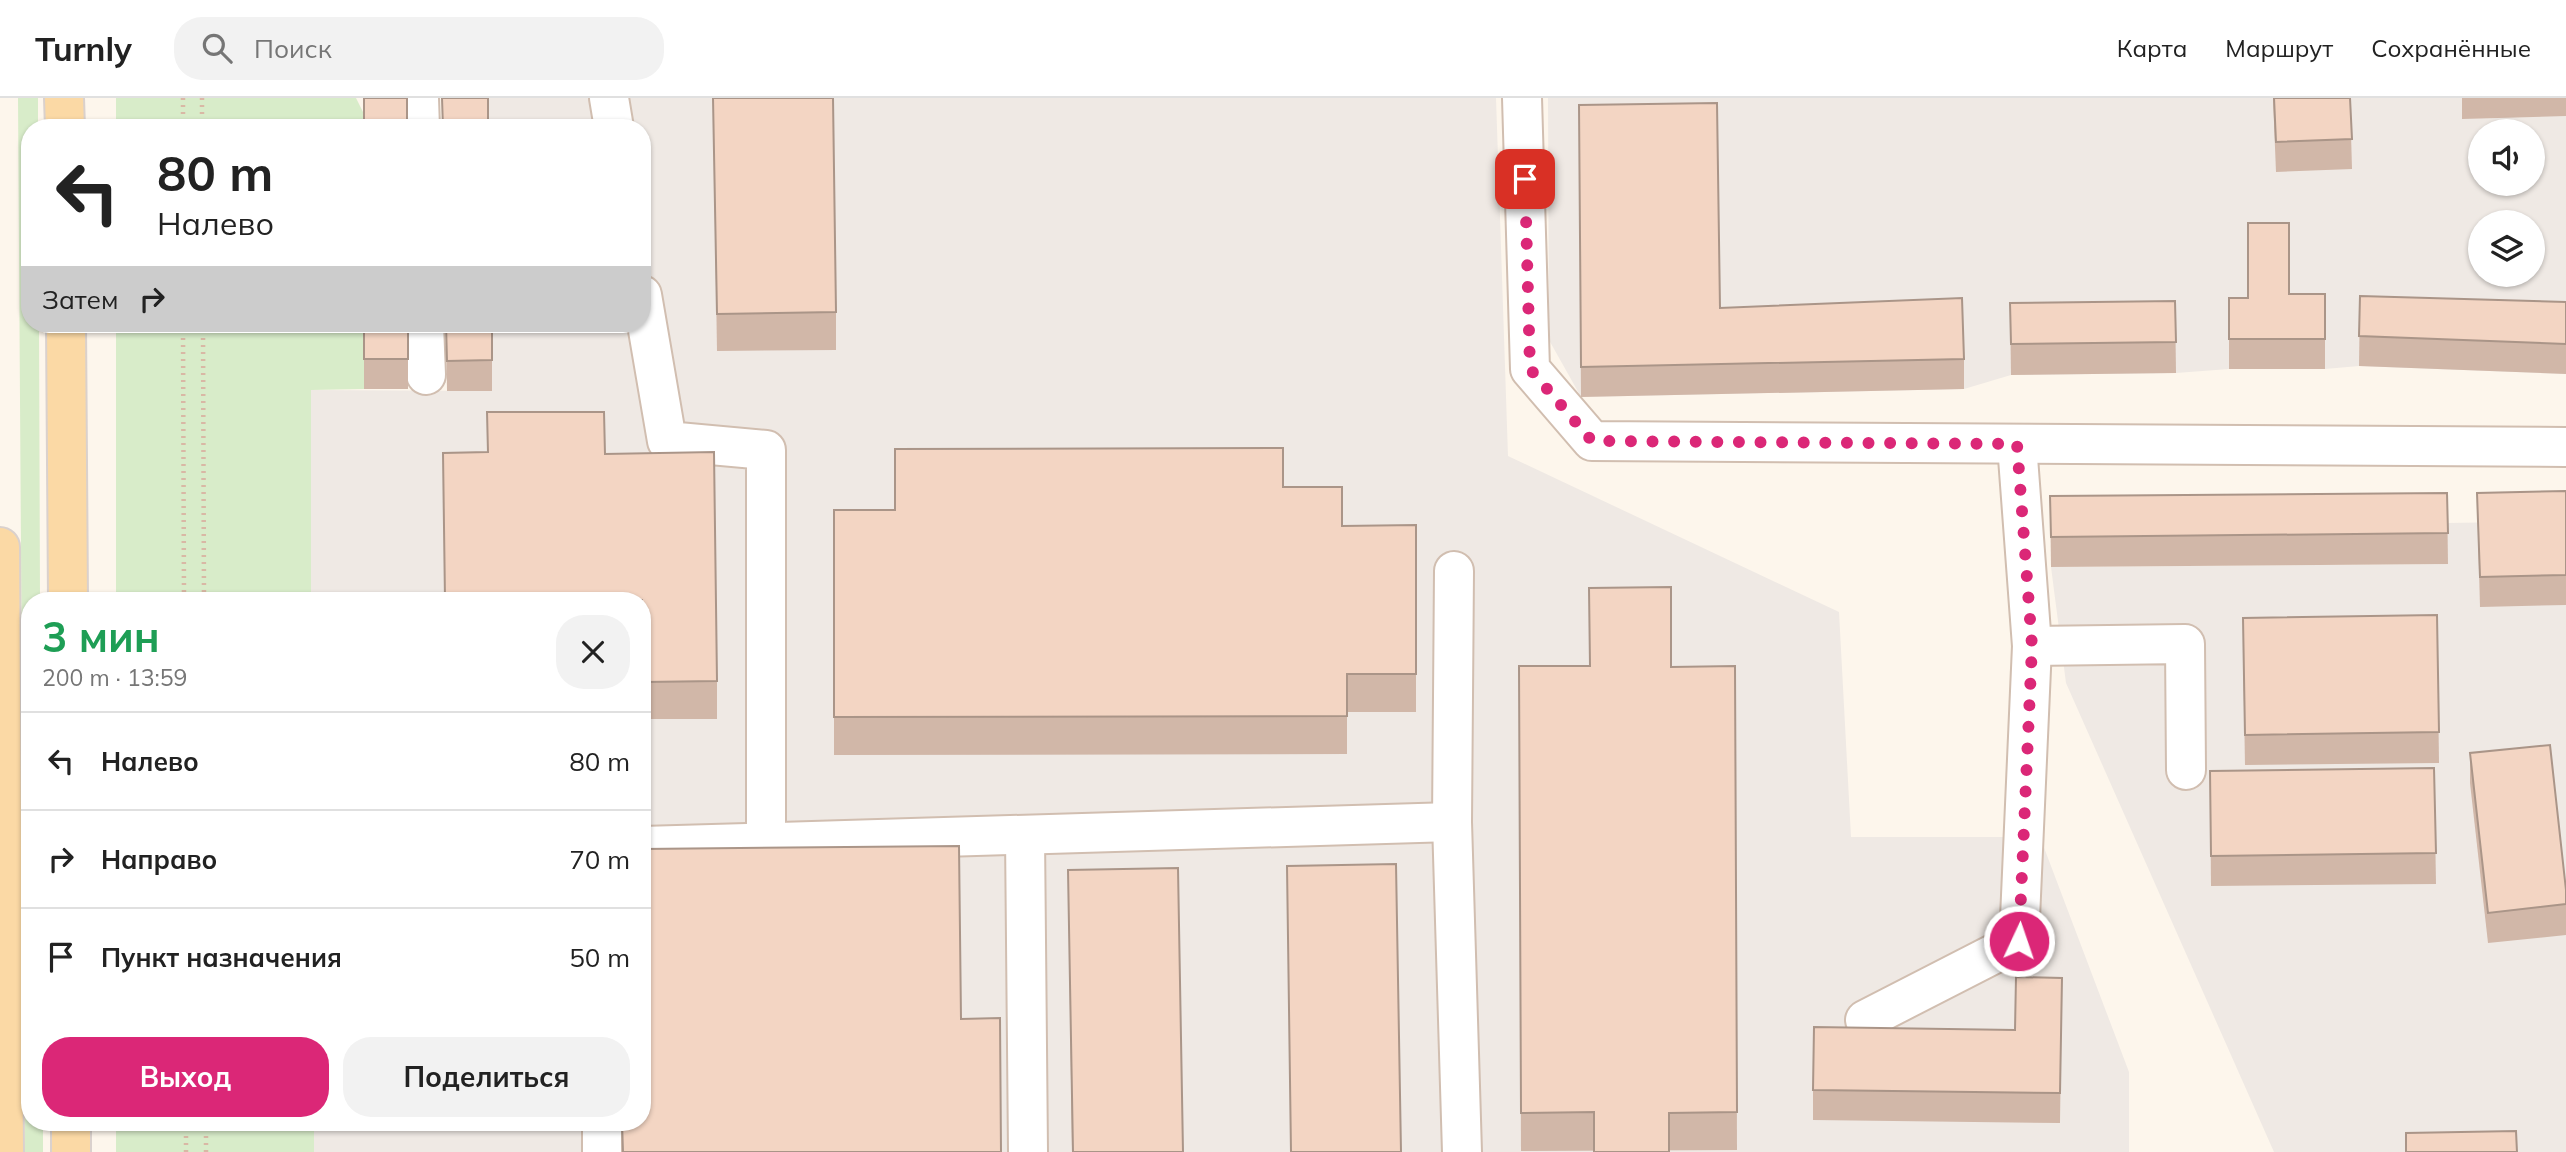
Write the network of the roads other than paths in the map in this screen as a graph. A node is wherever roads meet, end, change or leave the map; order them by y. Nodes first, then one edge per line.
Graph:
1 (64, 98) edge
2 (419, 98) edge
3 (609, 98) edge
4 (1522, 98) edge
5 (65, 119) edge
6 (420, 119) edge
7 (612, 119) edge
8 (66, 333) edge
9 (424, 333) edge
10 (649, 333) edge
11 (426, 375) dead end
12 (2017, 444) junction
13 (2566, 447) edge
14 (0, 547) edge
15 (1454, 571) dead end
16 (68, 592) edge
17 (2032, 646) junction
18 (0, 671) edge
19 (2186, 769) dead end
20 (1452, 822) junction
21 (1025, 835) junction
22 (766, 842) junction
23 (651, 846) edge
24 (1865, 1020) dead end
25 (71, 1131) edge
26 (602, 1131) edge
27 (4, 1152) edge
28 (71, 1152) edge
29 (602, 1152) edge
30 (1028, 1152) edge
31 (1462, 1152) edge

1 - 5 main road
2 - 6 lane
3 - 7 lane
4 - 12 lane
8 - 16 main road
9 - 11 lane
10 - 22 lane
12 - 13 lane
12 - 17 lane
14 - 18 main road
15 - 20 lane
17 - 19 lane
17 - 24 lane
18 - 27 main road
20 - 21 lane
20 - 31 lane
21 - 22 lane
21 - 30 lane
22 - 23 lane
25 - 28 main road
26 - 29 lane

